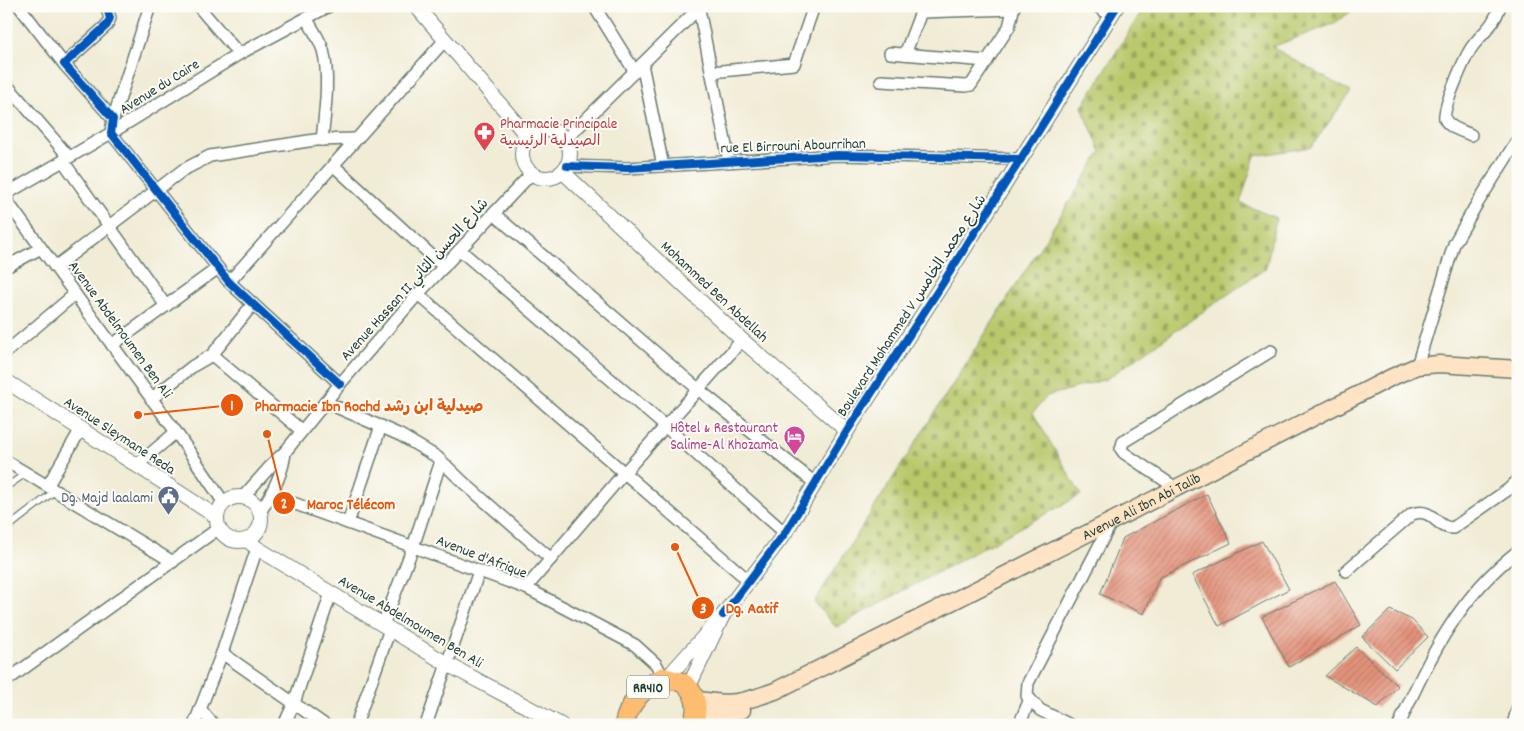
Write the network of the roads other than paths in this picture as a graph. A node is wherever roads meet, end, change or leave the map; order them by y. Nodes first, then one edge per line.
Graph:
1 (20, 6) edge
2 (106, 6) edge
3 (150, 6) edge
4 (198, 6) edge
5 (329, 6) edge
6 (416, 6) edge
7 (594, 6) edge
8 (814, 6) edge
9 (1097, 6) edge
10 (1500, 6) edge
11 (700, 7) edge
12 (1013, 8) edge
13 (1114, 11) edge
14 (306, 18) junction
15 (445, 40) junction
16 (890, 53) dead end
17 (239, 54) junction
18 (905, 54) junction
19 (987, 61) junction
20 (64, 64) junction
21 (639, 68) junction
22 (712, 72) junction
23 (881, 82) dead end
24 (6, 84) edge
25 (113, 119) junction
26 (111, 133) junction
27 (1471, 134) dead end
28 (528, 137) junction
29 (356, 138) junction
30 (322, 140) junction
31 (565, 140) junction
32 (1518, 140) edge
33 (66, 159) junction
34 (1020, 159) junction
35 (729, 161) junction
36 (333, 164) junction
37 (662, 166) junction
38 (565, 169) junction
39 (531, 174) junction
40 (156, 191) junction
41 (6, 194) edge
42 (6, 200) edge
43 (494, 213) junction
44 (109, 226) junction
45 (41, 248) junction
46 (460, 250) junction
47 (6, 267) edge
48 (55, 267) junction
49 (444, 267) junction
50 (218, 268) junction
51 (229, 282) junction
52 (75, 294) junction
53 (418, 294) junction
54 (253, 304) junction
55 (166, 306) junction
56 (742, 340) junction
57 (112, 345) junction
58 (1271, 351) dead end
59 (6, 352) edge
60 (212, 355) junction
61 (1417, 366) junction
62 (1514, 366) edge
63 (6, 381) edge
64 (340, 384) junction
65 (698, 389) junction
66 (151, 399) junction
67 (325, 402) junction
68 (381, 426) junction
69 (666, 427) junction
70 (81, 429) junction
71 (302, 431) junction
72 (847, 431) junction
73 (176, 432) junction
74 (285, 452) junction
75 (6, 461) edge
76 (441, 461) junction
77 (137, 465) junction
78 (27, 472) junction
79 (624, 473) junction
80 (1518, 480) edge
81 (816, 484) junction
82 (6, 487) edge
83 (52, 488) junction
84 (1176, 488) junction
85 (271, 495) junction
86 (243, 497) junction
87 (224, 503) junction
88 (260, 512) junction
89 (1112, 521) junction
90 (218, 522) junction
91 (348, 522) junction
92 (6, 529) edge
93 (785, 533) junction
94 (252, 544) junction
95 (414, 547) junction
96 (1518, 551) edge
97 (551, 560) junction
98 (173, 562) junction
99 (479, 571) junction
100 (1346, 571) dead end
101 (749, 581) junction
102 (526, 588) junction
103 (331, 593) junction
104 (723, 615) junction
105 (386, 627) junction
106 (222, 653) junction
107 (447, 664) junction
108 (665, 678) junction
109 (6, 681) edge
110 (775, 690) junction
111 (691, 693) junction
112 (1030, 699) junction
113 (294, 703) junction
114 (1518, 706) edge
115 (200, 710) junction
116 (694, 722) edge
117 (428, 724) edge
118 (194, 725) edge
119 (214, 725) edge
120 (284, 725) edge
121 (325, 725) edge
122 (356, 725) edge
123 (561, 725) edge
124 (624, 725) edge
125 (1019, 725) edge
126 (1070, 725) edge
127 (1399, 725) edge
128 (1516, 725) edge

1 - 20 street
2 - 20 street
3 - 25 street
4 - 17 street
5 - 14 street, Avenue du Caire
6 - 15 street
7 - 21 street
8 - 22 street
9 - 13 street
10 - 27 street
11 - 21 street
11 - 22 street
12 - 18 street
12 - 19 street
13 - 34 street, Boulevard Mohammed V شارع محمد الخامس
14 - 17 street, Avenue du Caire
14 - 30 street
15 - 28 street
15 - 29 street
16 - 18 street
17 - 26 street, Avenue du Caire
18 - 19 street
19 - 23 street
20 - 25 street
21 - 31 street
21 - 37 street
22 - 35 street
24 - 33 street
25 - 26 street
26 - 33 street, Avenue du Caire
26 - 40 street
28 - 31 street
28 - 39 street
29 - 30 street
29 - 36 street
30 - 40 street
31 - 38 street
32 - 61 street
33 - 41 street, Avenue du Caire
33 - 44 street
34 - 35 street, rue El Birrouni Abourrihan
34 - 72 street, Boulevard Mohammed V شارع محمد الخامس
35 - 37 street, rue El Birrouni Abourrihan
36 - 49 street
36 - 51 street
37 - 38 street, rue El Birrouni Abourrihan
38 - 39 street
38 - 56 street, Mohammed Ben Abdellah
39 - 43 street, Avenue Hassan II شارع الحسن الثاني
40 - 44 street
40 - 50 street
42 - 45 street, Avenue Abdelmoumen Ben Ali
43 - 46 street, Avenue Hassan II شارع الحسن الثاني
43 - 65 street
44 - 48 street
44 - 55 street
45 - 47 street
45 - 48 street, Avenue Abdelmoumen Ben Ali
46 - 49 street, Avenue Hassan II شارع الحسن الثاني
46 - 69 street
48 - 52 street, Avenue Abdelmoumen Ben Ali
49 - 53 street, Avenue Hassan II شارع الحسن الثاني
50 - 51 street
50 - 55 street
51 - 54 street
52 - 57 street, Avenue Abdelmoumen Ben Ali
52 - 59 street
53 - 64 street, Avenue Hassan II شارع الحسن الثاني
53 - 79 street
54 - 60 street
54 - 64 street
55 - 57 street
56 - 65 street
56 - 72 street, Mohammed Ben Abdellah
57 - 66 street, Avenue Abdelmoumen Ben Ali
58 - 84 street
60 - 66 street
60 - 71 street
61 - 62 main road, Avenue Ali Ibn Abi Talib / RR410
61 - 84 main road, Avenue Ali Ibn Abi Talib / RR410
63 - 70 street, Avenue Sleymane Reda
64 - 67 street, Avenue Hassan II شارع الحسن الثاني
65 - 69 street
65 - 81 street
66 - 73 street, Avenue Abdelmoumen Ben Ali
67 - 68 street
67 - 71 street, Avenue Hassan II شارع الحسن الثاني
68 - 76 street
68 - 91 street
69 - 79 street
69 - 93 street
70 - 77 street, Avenue Sleymane Reda
70 - 83 street
71 - 74 street, Avenue Hassan II شارع الحسن الثاني
72 - 81 street, Boulevard Mohammed V شارع محمد الخامس
73 - 77 street
73 - 87 street, Avenue Abdelmoumen Ben Ali
74 - 85 street
74 - 86 street, Avenue Hassan II شارع الحسن الثاني
75 - 78 street
76 - 95 street
76 - 97 street
77 - 90 street, Avenue Sleymane Reda
78 - 82 lane
78 - 83 street
79 - 97 street
79 - 101 street
80 - 100 street
81 - 93 street, Boulevard Mohammed V شارع محمد الخامس
83 - 92 lane
83 - 98 street
84 - 89 main road, Avenue Ali Ibn Abi Talib / RR410
85 - 88 street
85 - 91 street, Avenue d'Afrique
86 - 87 street
86 - 88 street
87 - 90 street
88 - 94 street
89 - 110 main road, Avenue Ali Ibn Abi Talib / RR410
89 - 112 street
90 - 94 street, Avenue Abdelmoumen Ben Ali
90 - 98 street
91 - 95 street, Avenue d'Afrique
93 - 101 street, Boulevard Mohammed V شارع محمد الخامس
94 - 103 street, Avenue Abdelmoumen Ben Ali
94 - 106 street
95 - 99 street, Avenue d'Afrique
95 - 105 street
96 - 127 street
97 - 102 street
98 - 109 street
99 - 102 street, Avenue d'Afrique
99 - 107 street
101 - 104 street, Boulevard Mohammed V شارع محمد الخامس
102 - 108 street, Avenue d'Afrique
103 - 105 street, Avenue Abdelmoumen Ben Ali
103 - 113 street
104 - 108 street, Boulevard Mohammed V شارع محمد الخامس
104 - 111 street, Boulevard Mohammed V شارع محمد الخامس
105 - 107 street, Avenue Abdelmoumen Ben Ali
105 - 122 street
106 - 113 street
106 - 115 street
107 - 117 street
107 - 123 street, Avenue Abdelmoumen Ben Ali
108 - 111 highway, RR410
108 - 124 highway, RR410
110 - 111 main road, RR410
110 - 116 main road, RR410
111 - 116 highway, RR410
112 - 125 street
112 - 126 street
113 - 120 street
113 - 121 street
114 - 128 street
115 - 118 street
115 - 119 street

